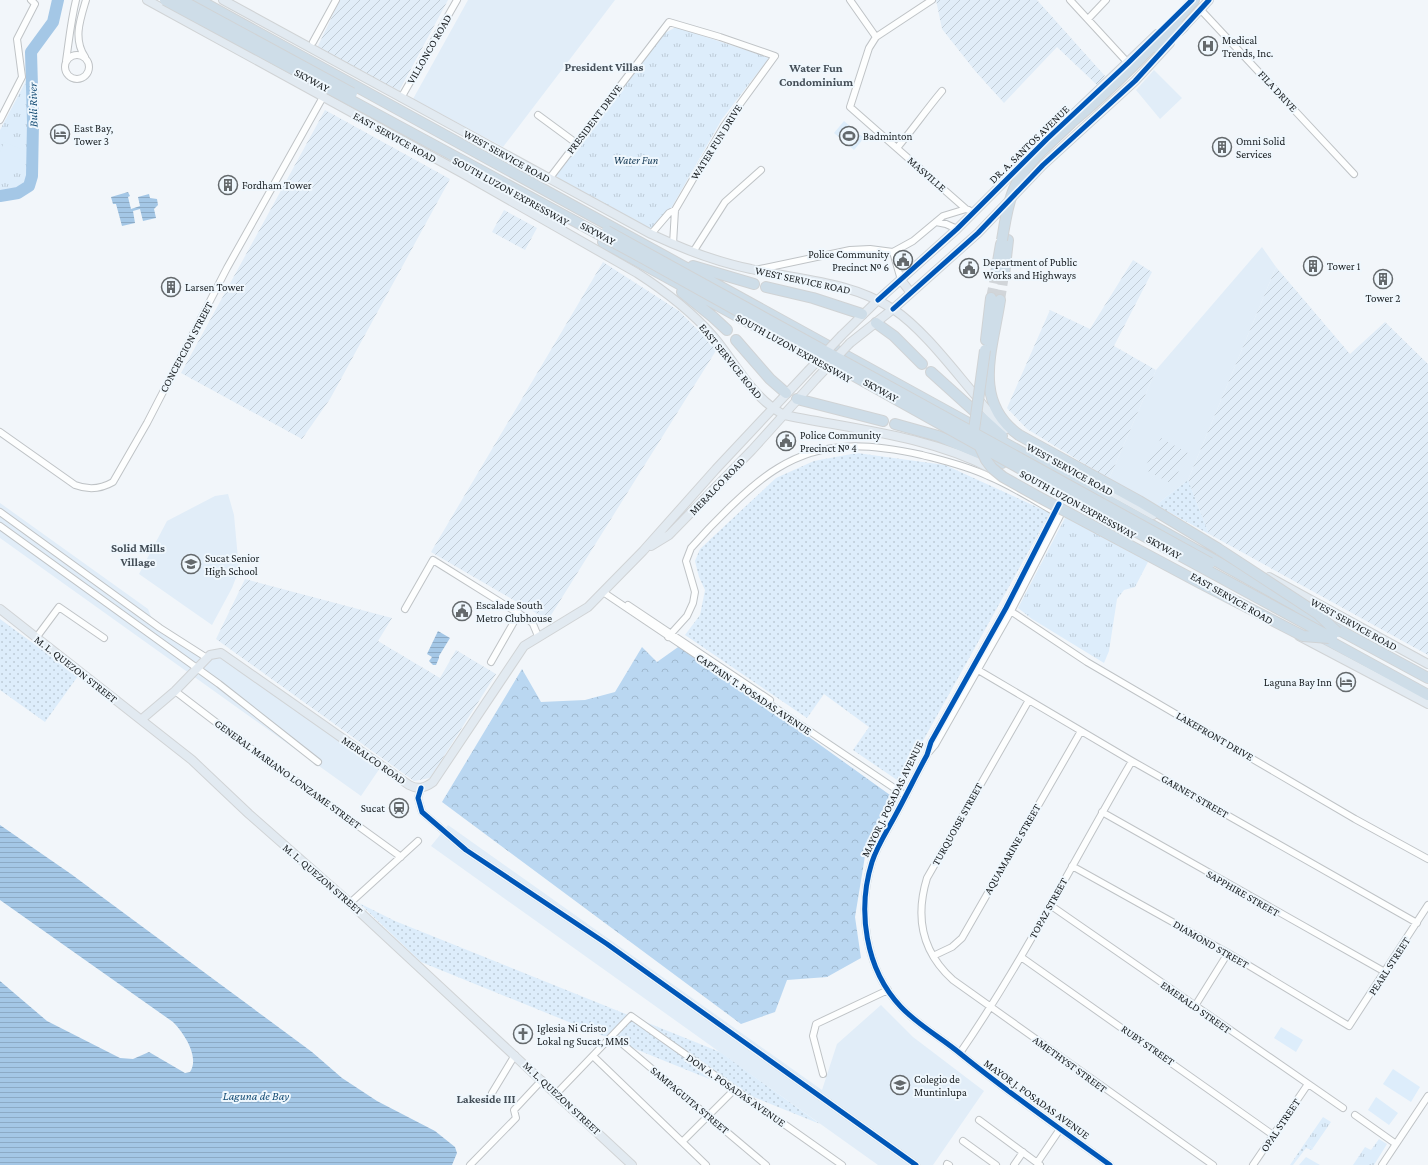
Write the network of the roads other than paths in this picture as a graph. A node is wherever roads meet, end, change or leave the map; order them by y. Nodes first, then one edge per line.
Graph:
1 (31, 0) edge
2 (76, 0) edge
3 (86, 0) edge
4 (147, 0) edge
5 (161, 0) edge
6 (165, 0) edge
7 (181, 0) edge
8 (199, 0) edge
9 (223, 0) edge
10 (336, 0) edge
11 (457, 0) edge
12 (850, 0) edge
13 (932, 0) edge
14 (1070, 0) edge
15 (1106, 0) edge
16 (1193, 0) edge
17 (1209, 0) edge
18 (1200, 9) junction
19 (1088, 19) junction
20 (1183, 27) junction
21 (74, 36) junction
22 (876, 37) junction
23 (314, 42) dead end
24 (775, 56) joint
25 (85, 57) junction
26 (66, 61) junction
27 (1128, 63) junction
28 (942, 90) dead end
29 (323, 97) junction
30 (401, 98) junction
31 (3, 107) edge
32 (538, 115) dead end
33 (0, 120) edge
34 (1073, 125) junction
35 (576, 143) junction
36 (897, 148) junction
37 (761, 170) dead end
38 (1354, 174) dead end
39 (549, 179) junction
40 (966, 209) junction
41 (675, 210) junction
42 (975, 212) junction
43 (936, 222) junction
44 (957, 230) junction
45 (651, 234) junction
46 (645, 244) junction
47 (673, 244) junction
48 (693, 252) junction
49 (893, 252) junction
50 (639, 262) junction
51 (750, 269) junction
52 (1000, 274) tunnel mouth
53 (901, 280) junction
54 (754, 284) dead end
55 (766, 287) dead end
56 (911, 293) junction
57 (878, 300) junction
58 (893, 309) junction
59 (862, 314) junction
60 (876, 323) junction
61 (727, 330) dead end
62 (736, 340) dead end
63 (922, 364) dead end
64 (932, 372) dead end
65 (786, 393) junction
66 (797, 399) junction
67 (772, 408) junction
68 (784, 415) junction
69 (883, 421) dead end
70 (895, 424) dead end
71 (0, 432) edge
72 (1002, 463) junction
73 (1043, 464) junction
74 (1060, 509) junction
75 (0, 512) edge
76 (0, 526) edge
77 (643, 551) junction
78 (604, 591) junction
79 (0, 609) edge
80 (405, 609) dead end
81 (1008, 610) junction
82 (518, 613) junction
83 (670, 635) junction
84 (1335, 635) junction
85 (538, 636) junction
86 (36, 638) junction
87 (104, 638) dead end
88 (207, 658) junction
89 (491, 662) dead end
90 (1428, 664) edge
91 (196, 667) junction
92 (976, 669) junction
93 (1428, 678) edge
94 (1428, 681) edge
95 (1428, 690) edge
96 (175, 691) junction
97 (1428, 695) edge
98 (1029, 700) junction
99 (1428, 704) edge
100 (142, 719) junction
101 (1080, 731) junction
102 (1132, 761) junction
103 (318, 762) dead end
104 (421, 788) junction
105 (907, 794) junction
106 (1102, 812) junction
107 (418, 841) dead end
108 (401, 857) junction
109 (1428, 859) edge
110 (1072, 866) junction
111 (350, 903) junction
112 (1050, 905) junction
113 (1428, 906) edge
114 (1417, 923) junction
115 (1228, 953) junction
116 (933, 956) junction
117 (1021, 957) junction
118 (1385, 972) junction
119 (888, 990) junction
120 (1195, 1006) junction
121 (991, 1007) junction
122 (1349, 1026) joint
123 (613, 1036) junction
124 (960, 1053) junction
125 (516, 1055) junction
126 (593, 1056) junction
127 (823, 1074) dead end
128 (542, 1080) junction
129 (1308, 1084) junction
130 (735, 1089) junction
131 (492, 1093) dead end
132 (557, 1093) junction
133 (1428, 1096) edge
134 (1342, 1108) dead end
135 (1355, 1115) dead end
136 (708, 1116) junction
137 (979, 1120) dead end
138 (1060, 1128) junction
139 (1273, 1135) junction
140 (682, 1142) junction
141 (963, 1142) dead end
142 (1396, 1144) junction
143 (1023, 1152) junction
144 (1038, 1164) edge
145 (470, 1165) edge
146 (632, 1165) edge
147 (706, 1165) edge
148 (766, 1165) edge
149 (842, 1165) edge
150 (916, 1165) edge
151 (996, 1165) edge
152 (1014, 1165) edge
153 (1110, 1165) edge
154 (1213, 1165) edge
155 (1253, 1165) edge
156 (1382, 1165) edge

1 - 31 street
2 - 21 street
3 - 21 street
4 - 29 main road, EAST SERVICE ROAD
5 - 50 highway, SOUTH LUZON EXPRESSWAY
6 - 84 highway, SKYWAY, bridge
7 - 84 highway, SKYWAY, bridge
8 - 46 highway, SOUTH LUZON EXPRESSWAY
9 - 30 main road, WEST SERVICE ROAD
10 - 23 street
11 - 30 street, VILLONCO ROAD
12 - 22 street
13 - 22 street, MASVILLE
14 - 19 street
15 - 19 street
16 - 27 main road, DR. A. SANTOS AVENUE
16 - 34 highway
17 - 18 main road
18 - 20 main road
18 - 38 street, FILA DRIVE
19 - 27 street
20 - 34 highway
20 - 56 main road
21 - 25 street
21 - 26 street
22 - 36 street, MASVILLE
24 - 35 street, PRESIDENT DRIVE
24 - 41 street, WATER FUN DRIVE
25 - 26 street
25 - 26 street
27 - 42 main road, DR. A. SANTOS AVENUE
28 - 36 street
29 - 67 main road, EAST SERVICE ROAD
29 - 71 street, CONCEPCION STREET
30 - 39 main road, WEST SERVICE ROAD
31 - 33 street
32 - 35 street
34 - 52 highway, bridge
35 - 39 street, PRESIDENT DRIVE
36 - 40 street, MASVILLE
37 - 48 street
39 - 45 main road, WEST SERVICE ROAD
40 - 42 street
40 - 43 street
41 - 45 street, WATER FUN DRIVE
41 - 47 street, WATER FUN DRIVE
42 - 44 main road, DR. A. SANTOS AVENUE
43 - 44 street
43 - 49 street
44 - 53 main road, DR. A. SANTOS AVENUE
45 - 47 main road, WEST SERVICE ROAD
46 - 54 highway
46 - 73 highway, SOUTH LUZON EXPRESSWAY
47 - 48 main road, WEST SERVICE ROAD
48 - 51 main road, WEST SERVICE ROAD
49 - 51 street
49 - 53 street
50 - 61 highway
50 - 72 highway, SOUTH LUZON EXPRESSWAY
51 - 57 main road, WEST SERVICE ROAD
53 - 56 main road
53 - 57 main road, DR. A. SANTOS AVENUE
55 - 59 highway
56 - 58 main road
57 - 58 main road, WEST SERVICE ROAD
57 - 59 main road, DR. A. SANTOS AVENUE
58 - 60 main road
58 - 90 main road, WEST SERVICE ROAD
59 - 60 main road
59 - 65 main road, DR. A. SANTOS AVENUE, bridge
60 - 63 highway
60 - 66 main road, bridge
62 - 65 highway
64 - 73 highway
65 - 66 main road
65 - 67 main road, DR. A. SANTOS AVENUE
66 - 68 main road
66 - 69 highway
67 - 68 main road, EAST SERVICE ROAD
67 - 77 main road, MERALCO ROAD
68 - 74 main road, EAST SERVICE ROAD
68 - 77 main road, MERALCO ROAD
70 - 72 highway
72 - 97 highway, SOUTH LUZON EXPRESSWAY
73 - 93 highway, SOUTH LUZON EXPRESSWAY
74 - 81 street, MAYOR J. POSADAS AVENUE
74 - 83 street
74 - 99 main road, EAST SERVICE ROAD
75 - 88 street
76 - 91 street
77 - 78 main road, MERALCO ROAD
78 - 83 street, CAPTAIN T. POSADAS AVENUE
78 - 85 main road, MERALCO ROAD
79 - 86 main road, M. L. QUEZON STREET
80 - 82 street
81 - 92 street, MAYOR J. POSADAS AVENUE
81 - 109 street, LAKEFRONT DRIVE
82 - 85 street
82 - 89 street
83 - 105 street, CAPTAIN T. POSADAS AVENUE
84 - 84 highway, bridge
84 - 94 highway, SKYWAY
84 - 95 highway, SKYWAY
85 - 104 main road, MERALCO ROAD
86 - 87 street
86 - 100 main road, M. L. QUEZON STREET
88 - 91 main road
88 - 104 main road, MERALCO ROAD
91 - 96 main road
91 - 103 street
92 - 98 street, GARNET STREET
92 - 105 street, MAYOR J. POSADAS AVENUE
96 - 100 main road
96 - 108 street, GENERAL MARIANO LONZAME STREET
98 - 101 street, GARNET STREET
98 - 116 street, TURQUOISE STREET
100 - 111 main road, M. L. QUEZON STREET
101 - 102 street, GARNET STREET
101 - 116 street, AQUAMARINE STREET
102 - 106 street, TOPAZ STREET
102 - 114 street, GARNET STREET
104 - 150 street
105 - 119 street, MAYOR J. POSADAS AVENUE
106 - 110 street, TOPAZ STREET
106 - 118 street, SAPPHIRE STREET
107 - 108 street
108 - 111 street
110 - 112 street, TOPAZ STREET
110 - 115 street, DIAMOND STREET
111 - 125 main road, M. L. QUEZON STREET
112 - 117 street, TOPAZ STREET
112 - 120 street, EMERALD STREET
113 - 114 street, PEARL STREET
114 - 118 street, PEARL STREET
115 - 120 street
115 - 122 street, DIAMOND STREET
116 - 121 street, AMETHYST STREET
117 - 121 street, TOPAZ STREET
117 - 139 street, RUBY STREET
118 - 122 street, PEARL STREET
119 - 124 street, MAYOR J. POSADAS AVENUE
119 - 127 street
120 - 129 street, EMERALD STREET
121 - 124 street, TOPAZ STREET
121 - 154 street, AMETHYST STREET
123 - 126 street
123 - 130 street, DON A. POSADAS AVENUE
123 - 136 street, SAMPAGUITA STREET
124 - 138 street, MAYOR J. POSADAS AVENUE
125 - 128 main road, M. L. QUEZON STREET
125 - 131 street
126 - 132 street
126 - 140 street
128 - 132 main road, M. L. QUEZON STREET
128 - 145 street
129 - 134 street, EMERALD STREET
129 - 139 street, OPAL STREET
130 - 136 street
130 - 149 street, DON A. POSADAS AVENUE
132 - 146 main road, M. L. QUEZON STREET
133 - 142 street
135 - 142 street
136 - 140 street
136 - 148 street, SAMPAGUITA STREET
137 - 143 street
138 - 144 street
138 - 153 street, MAYOR J. POSADAS AVENUE
139 - 155 street, OPAL STREET
140 - 147 street
141 - 151 street
142 - 156 street
143 - 144 street
143 - 152 street

